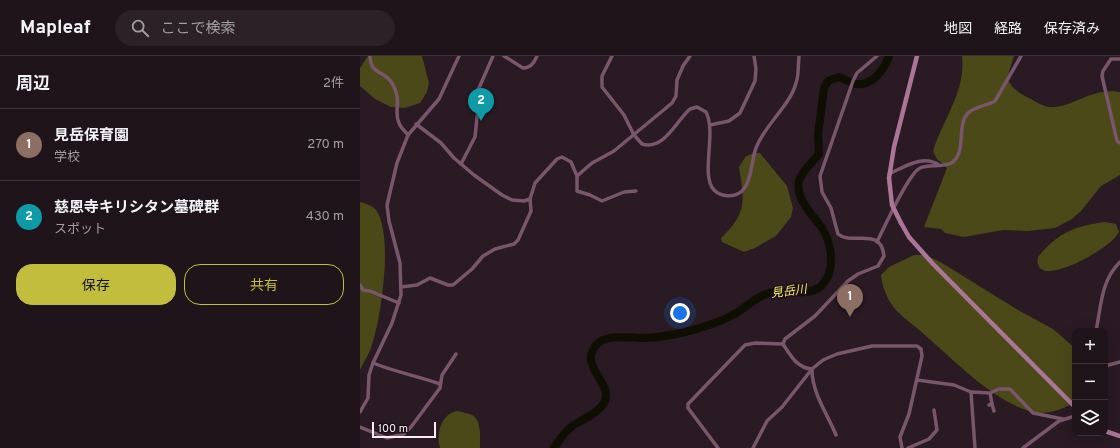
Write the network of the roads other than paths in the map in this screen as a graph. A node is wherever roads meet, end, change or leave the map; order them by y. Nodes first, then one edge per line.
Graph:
1 (370, 56) edge
2 (459, 56) edge
3 (493, 56) edge
4 (504, 56) edge
5 (537, 56) edge
6 (612, 56) edge
7 (690, 56) edge
8 (754, 56) edge
9 (799, 56) edge
10 (877, 56) edge
11 (916, 56) edge
12 (1021, 56) edge
13 (1120, 59) edge
14 (416, 124) junction
15 (710, 125) junction
16 (408, 135) junction
17 (634, 135) junction
18 (1120, 143) edge
19 (461, 164) junction
20 (939, 165) junction
21 (576, 176) junction
22 (889, 176) junction
23 (636, 191) dead end
24 (530, 199) junction
25 (877, 242) junction
26 (1120, 262) edge
27 (360, 284) edge
28 (401, 287) junction
29 (399, 303) junction
30 (1096, 328) edge
31 (783, 344) junction
32 (456, 354) dead end
33 (1120, 362) edge
34 (373, 363) junction
35 (1108, 365) edge
36 (812, 369) junction
37 (917, 380) junction
38 (440, 384) junction
39 (971, 392) junction
40 (990, 393) junction
41 (1072, 404) edge
42 (934, 410) dead end
43 (360, 412) edge
44 (994, 412) dead end
45 (1072, 417) edge
46 (1063, 419) junction
47 (360, 427) edge
48 (1108, 432) edge
49 (836, 435) dead end
50 (1120, 436) edge
51 (718, 448) edge
52 (753, 448) edge
53 (902, 448) edge
54 (908, 448) edge
55 (976, 448) edge
56 (1023, 448) edge

1 - 16 street
2 - 14 street
3 - 19 street
4 - 5 street
6 - 17 street
7 - 17 street
8 - 15 street
9 - 15 street
10 - 25 street
11 - 22 street
12 - 20 street
13 - 18 street
14 - 16 street
14 - 19 street
15 - 17 street
16 - 28 street
17 - 21 street
19 - 24 street
20 - 22 street
20 - 25 street
21 - 23 street
21 - 24 street
22 - 41 street, bridge
24 - 28 street
25 - 31 street
26 - 30 street
27 - 29 street
28 - 29 street
29 - 34 street
31 - 36 street
31 - 51 street
32 - 38 street
33 - 35 street
34 - 38 street
34 - 43 street
36 - 37 street
36 - 49 street
36 - 52 street
37 - 39 street
37 - 53 street
38 - 47 street
39 - 40 street
39 - 55 street
40 - 44 street
40 - 46 street
42 - 54 street
45 - 46 street
46 - 56 street
48 - 50 street

